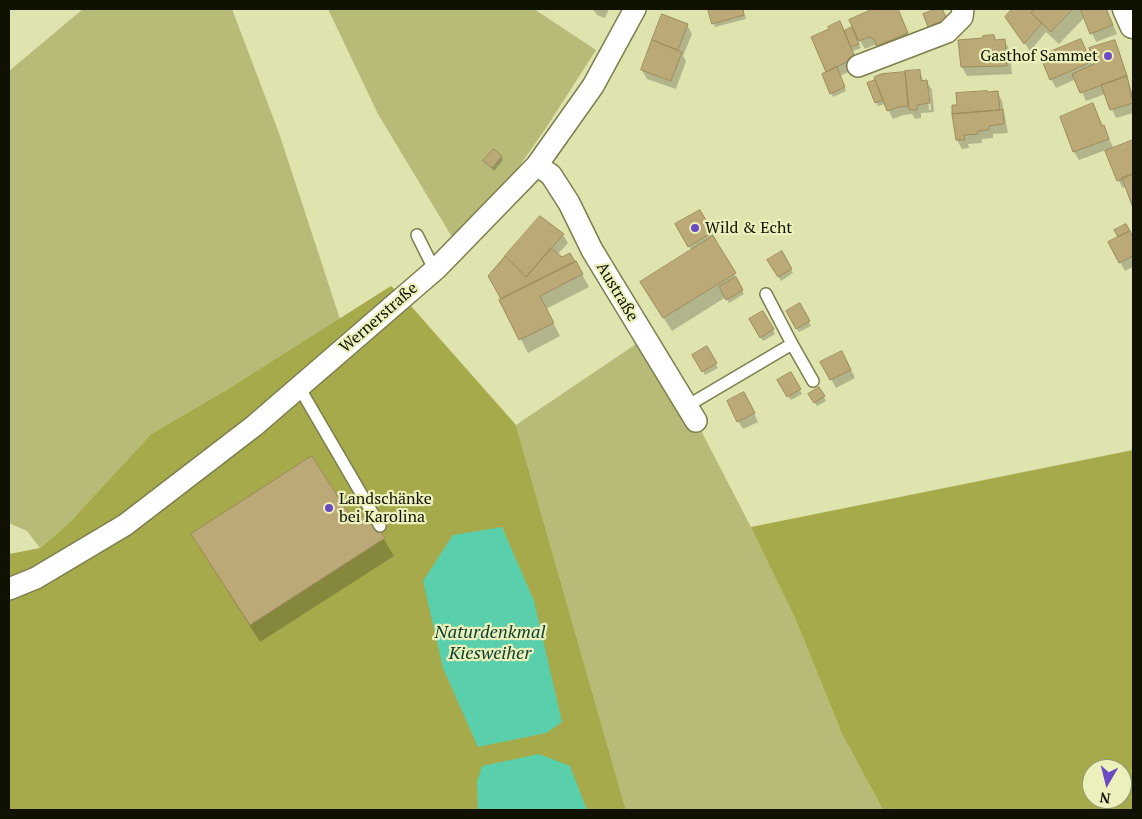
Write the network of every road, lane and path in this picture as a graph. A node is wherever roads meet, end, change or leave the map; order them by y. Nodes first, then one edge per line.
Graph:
1 (635, 9) edge
2 (963, 9) edge
3 (1126, 9) edge
4 (1133, 25) edge
5 (858, 66) dead end
6 (537, 165) junction
7 (417, 235) dead end
8 (437, 268) junction
9 (766, 294) dead end
10 (792, 344) junction
11 (812, 381) dead end
12 (299, 387) junction
13 (692, 413) joint
14 (380, 526) dead end
15 (9, 589) edge

1 - 6 street, Wernerstraße
2 - 5 street
3 - 4 street
6 - 8 street, Wernerstraße
6 - 13 street, Austraße
7 - 8 lane
8 - 12 street, Wernerstraße
9 - 10 lane
10 - 11 lane
10 - 13 lane
12 - 14 lane
12 - 15 street, Wernerstraße

